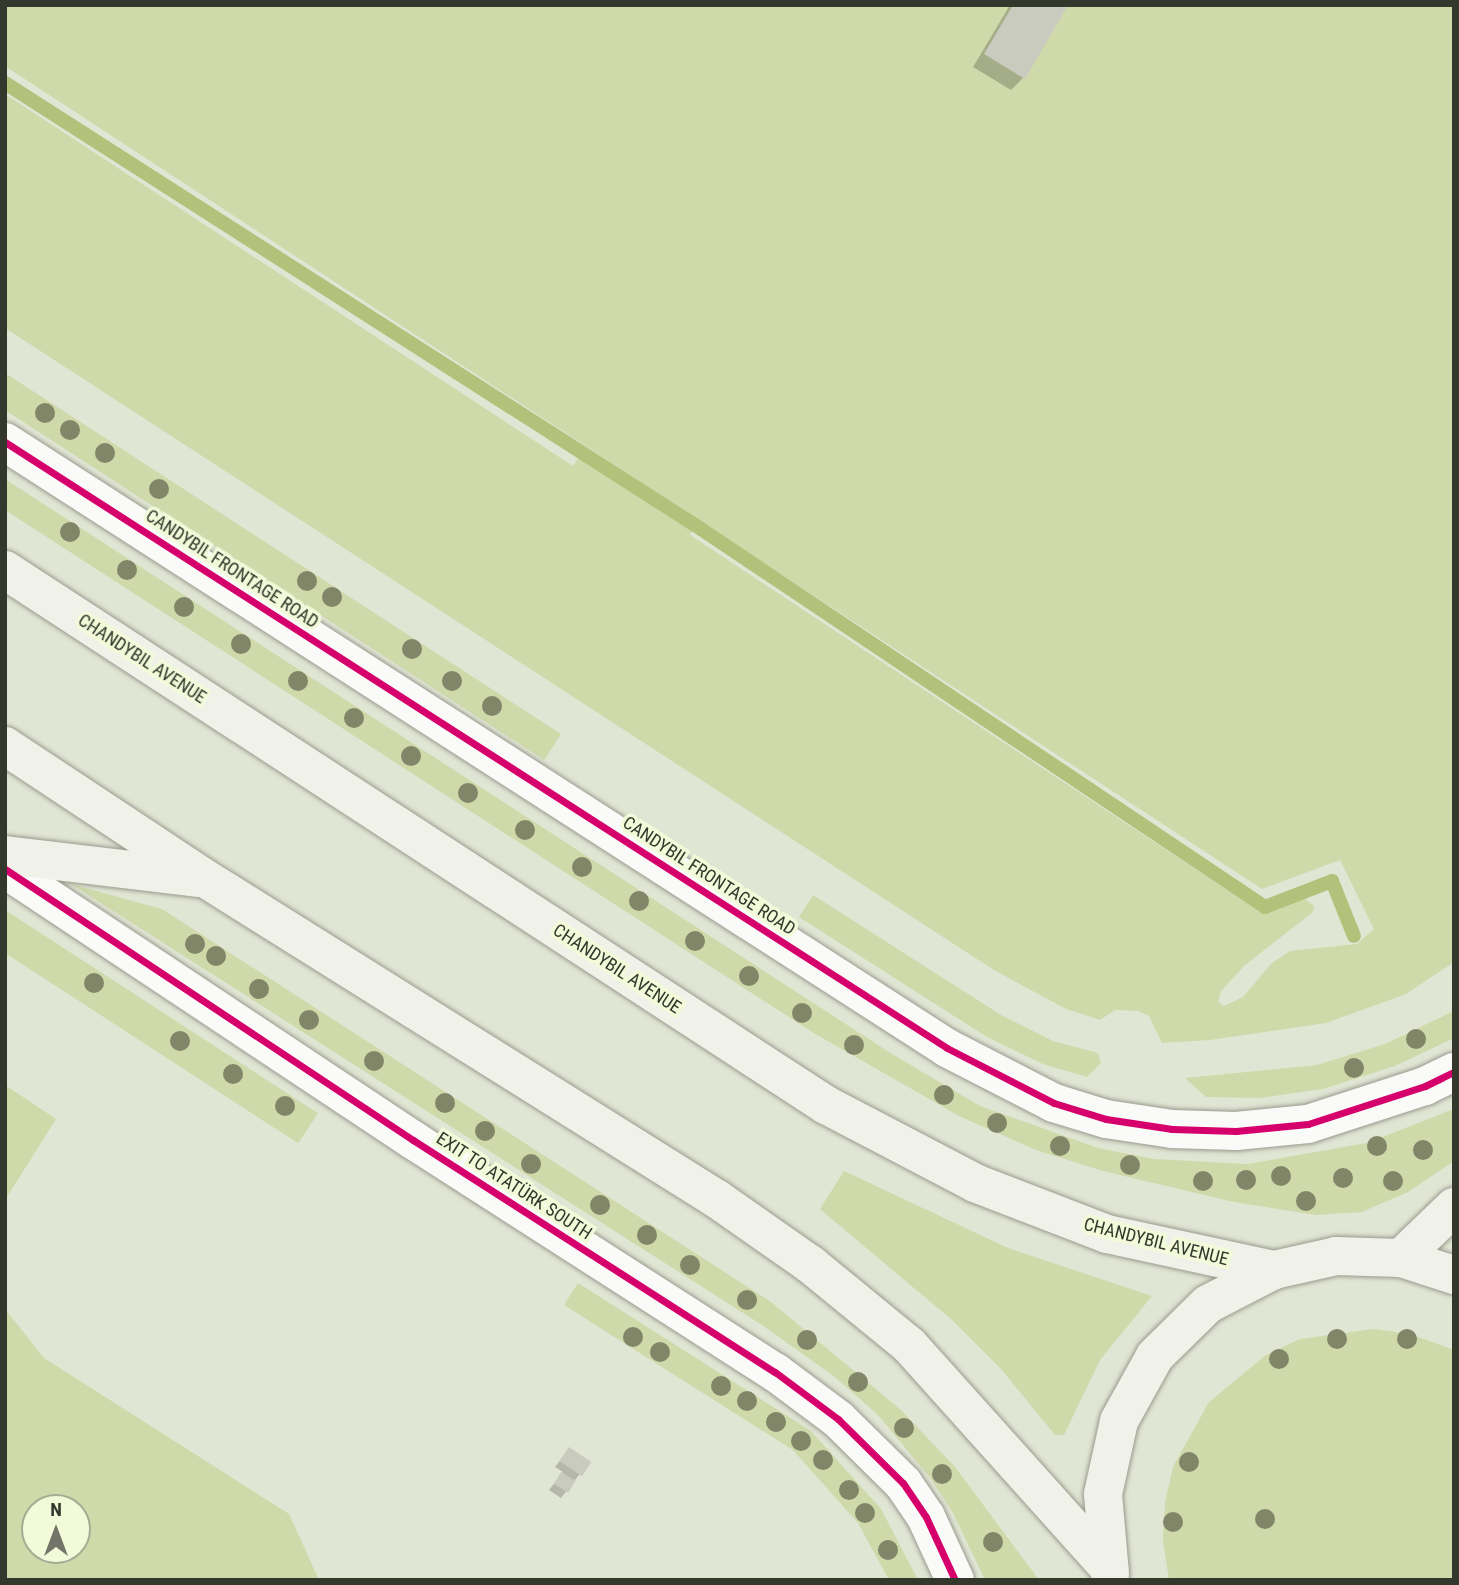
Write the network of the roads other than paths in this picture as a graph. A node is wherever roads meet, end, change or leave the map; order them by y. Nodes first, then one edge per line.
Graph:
1 (5, 442) edge
2 (5, 570) edge
3 (5, 746) edge
4 (5, 855) edge
5 (5, 869) edge
6 (206, 879) junction
7 (1454, 1072) edge
8 (1454, 1207) edge
9 (1401, 1258) junction
10 (1274, 1270) junction
11 (1454, 1275) edge
12 (1111, 1574) edge
13 (956, 1580) edge

1 - 7 street, CANDYBIL FRONTAGE ROAD
2 - 10 main road, CHANDYBIL AVENUE
3 - 6 main road
4 - 6 main road
5 - 13 street, EXIT TO ATATÜRK SOUTH
6 - 12 main road
8 - 9 main road
9 - 10 main road
9 - 11 main road
10 - 12 main road

